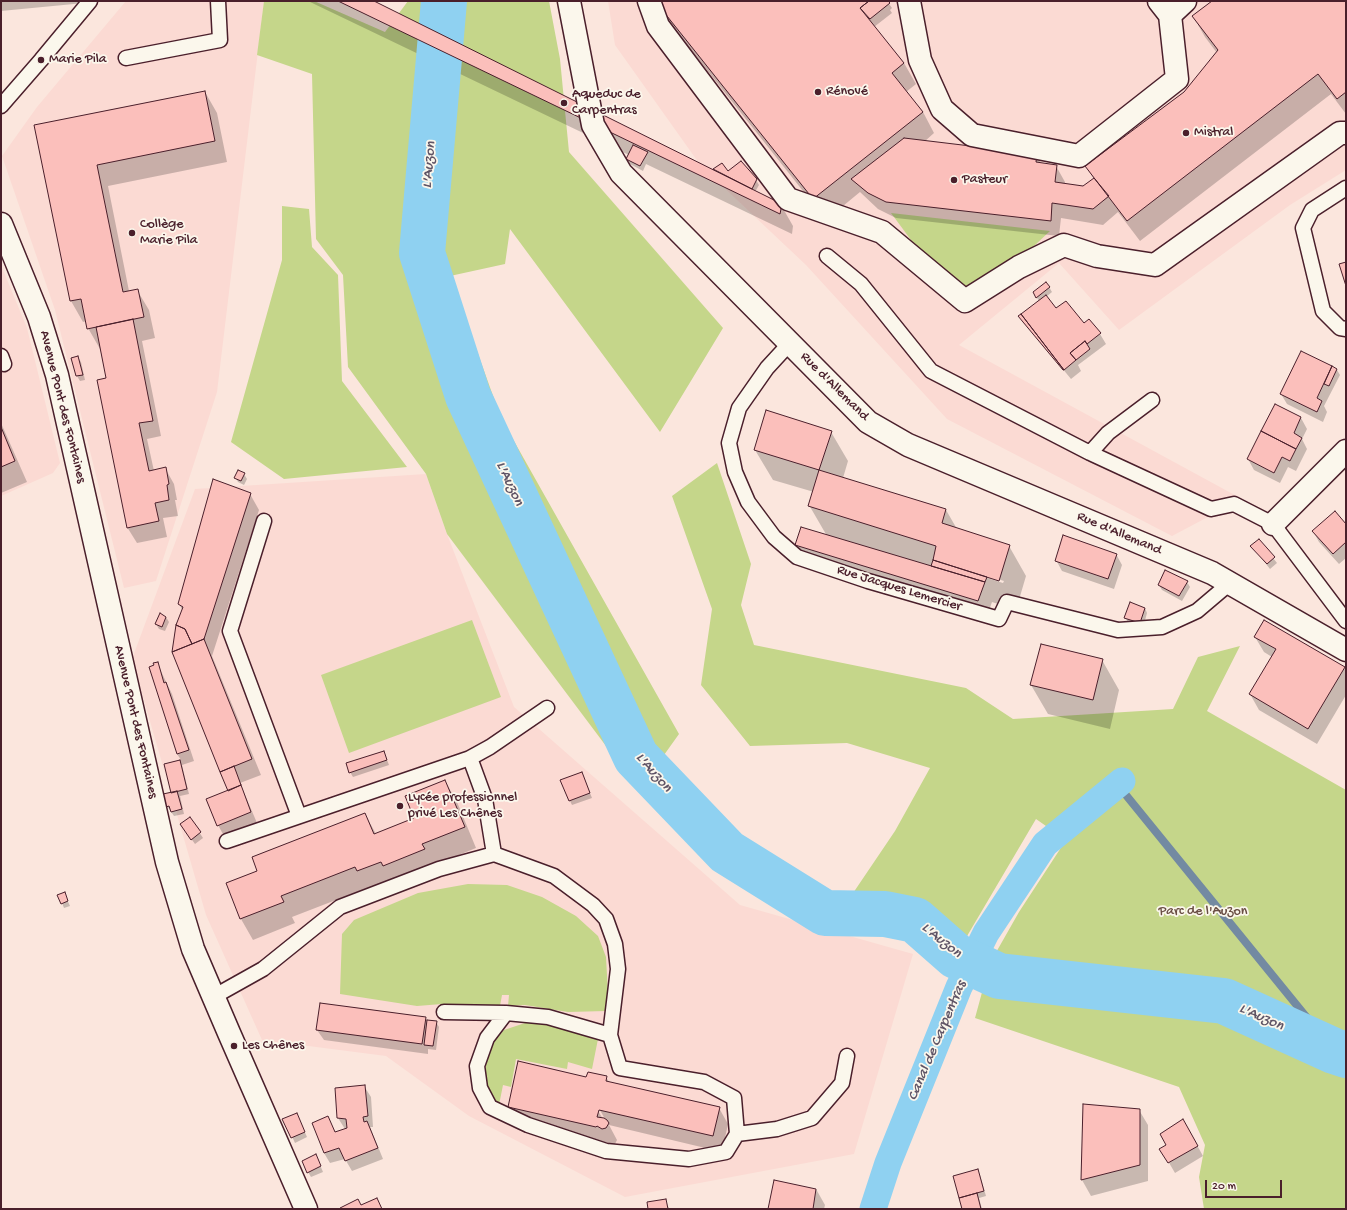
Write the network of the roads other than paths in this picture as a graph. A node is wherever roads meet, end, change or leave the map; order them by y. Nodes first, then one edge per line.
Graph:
1 (90, 1) edge
2 (218, 1) edge
3 (569, 1) edge
4 (649, 1) edge
5 (909, 1) edge
6 (1171, 6) edge
7 (126, 58) dead end
8 (1, 106) edge
9 (1346, 133) edge
10 (1346, 188) edge
11 (1, 224) edge
12 (827, 256) dead end
13 (1346, 329) edge
14 (790, 343) junction
15 (1152, 400) dead end
16 (1346, 451) edge
17 (1090, 453) junction
18 (264, 521) dead end
19 (1273, 524) junction
20 (1230, 583) junction
21 (1346, 621) edge
22 (1346, 650) edge
23 (547, 708) dead end
24 (470, 758) junction
25 (299, 816) junction
26 (227, 841) dead end
27 (494, 854) junction
28 (213, 997) junction
29 (444, 1012) dead end
30 (506, 1013) junction
31 (610, 1035) junction
32 (847, 1056) dead end
33 (737, 1134) junction
34 (306, 1209) edge

1 - 8 lane
2 - 7 lane
3 - 14 street, Rue d'Allemand
4 - 9 street
5 - 6 street
10 - 13 lane
11 - 28 street, Avenue Pont des Fontaines
12 - 17 lane
14 - 20 street, Rue d'Allemand
14 - 20 lane, Rue Jacques Lemercier
15 - 17 lane
16 - 19 street
17 - 19 lane
18 - 25 lane
19 - 21 lane
20 - 22 street, Rue d'Allemand
23 - 24 lane
24 - 25 lane
24 - 27 lane
25 - 26 lane
27 - 28 lane
27 - 31 lane
28 - 34 street, Avenue Pont des Fontaines
29 - 30 lane
30 - 31 lane
30 - 33 lane
31 - 33 lane
32 - 33 lane

